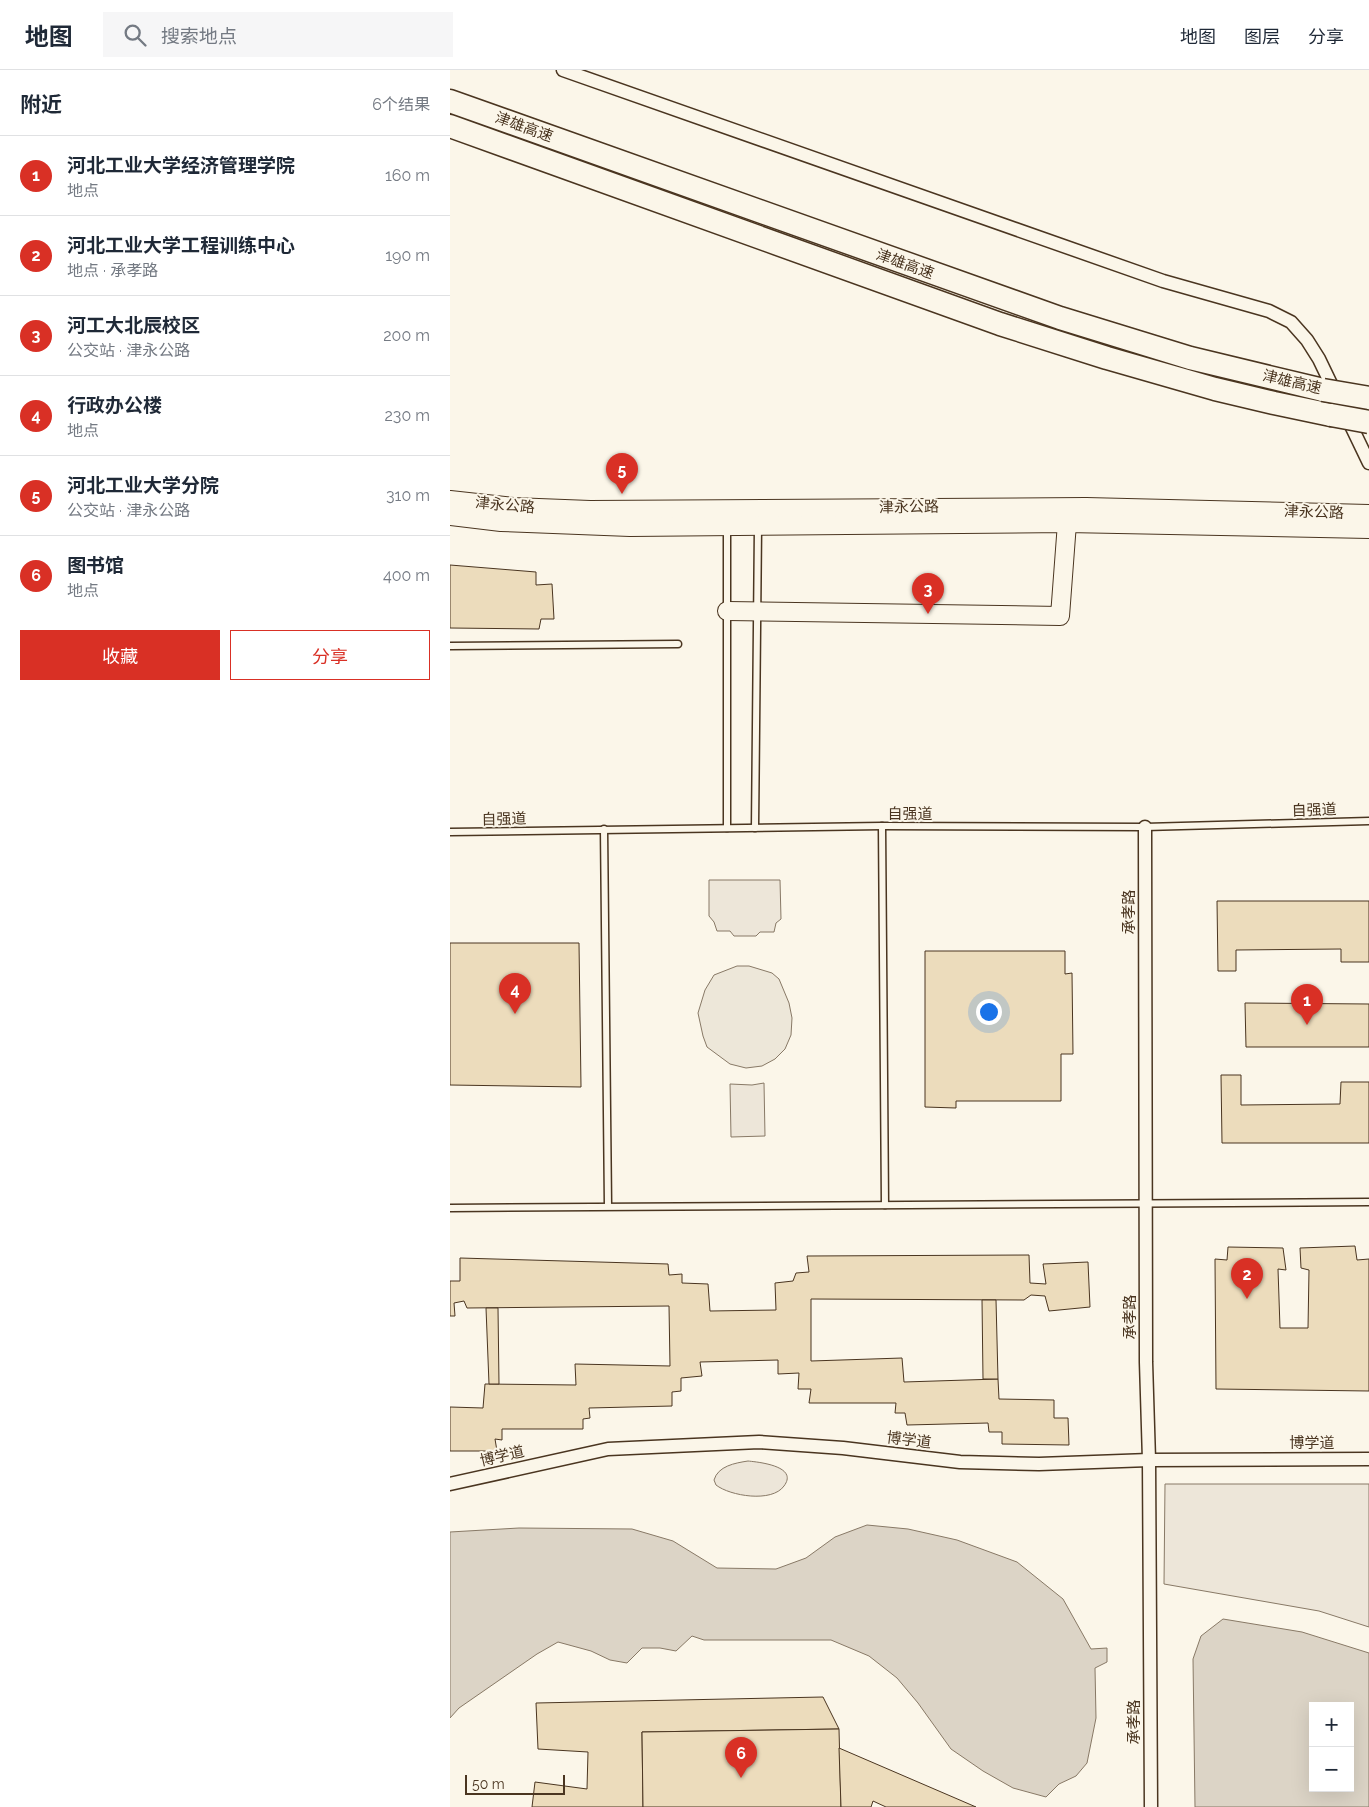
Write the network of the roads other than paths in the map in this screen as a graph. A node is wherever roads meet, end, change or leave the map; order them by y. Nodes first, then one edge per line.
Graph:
1 (563, 70) edge
2 (450, 101) edge
3 (450, 126) edge
4 (1369, 398) edge
5 (1369, 422) edge
6 (1369, 463) edge
7 (450, 500) edge
8 (1369, 514) edge
9 (450, 516) edge
10 (758, 517) junction
11 (727, 518) junction
12 (1067, 523) junction
13 (1369, 530) edge
14 (727, 612) junction
15 (757, 612) junction
16 (678, 644) dead end
17 (450, 646) edge
18 (1369, 821) edge
19 (882, 826) junction
20 (727, 828) junction
21 (755, 828) junction
22 (1145, 828) junction
23 (604, 829) junction
24 (450, 832) edge
25 (1369, 1202) edge
26 (1146, 1204) junction
27 (885, 1205) junction
28 (608, 1206) junction
29 (450, 1208) edge
30 (1369, 1459) edge
31 (1149, 1460) junction
32 (450, 1484) edge
33 (1151, 1807) edge

1 - 6 street
2 - 4 highway, 津雄高速, bridge
3 - 5 highway, 津雄高速, bridge
7 - 11 street, 津永公路
8 - 10 street, 津永公路
9 - 11 street, 津永公路
10 - 11 street, 津永公路
10 - 12 street, 津永公路
10 - 15 lane
11 - 14 lane
12 - 13 street, 津永公路
12 - 15 street
14 - 15 street
14 - 20 lane
15 - 21 lane
16 - 17 lane
18 - 22 lane, 自强道
19 - 21 lane, 自强道
19 - 22 lane, 自强道
19 - 27 lane
20 - 21 lane, 自强道
20 - 23 lane, 自强道
22 - 26 street, 承孝路
23 - 24 lane, 自强道
23 - 28 lane
25 - 26 lane
26 - 27 lane
26 - 31 street, 承孝路
27 - 28 lane
28 - 29 lane
30 - 31 street, 博学道
31 - 32 street, 博学道
31 - 33 street, 承孝路

